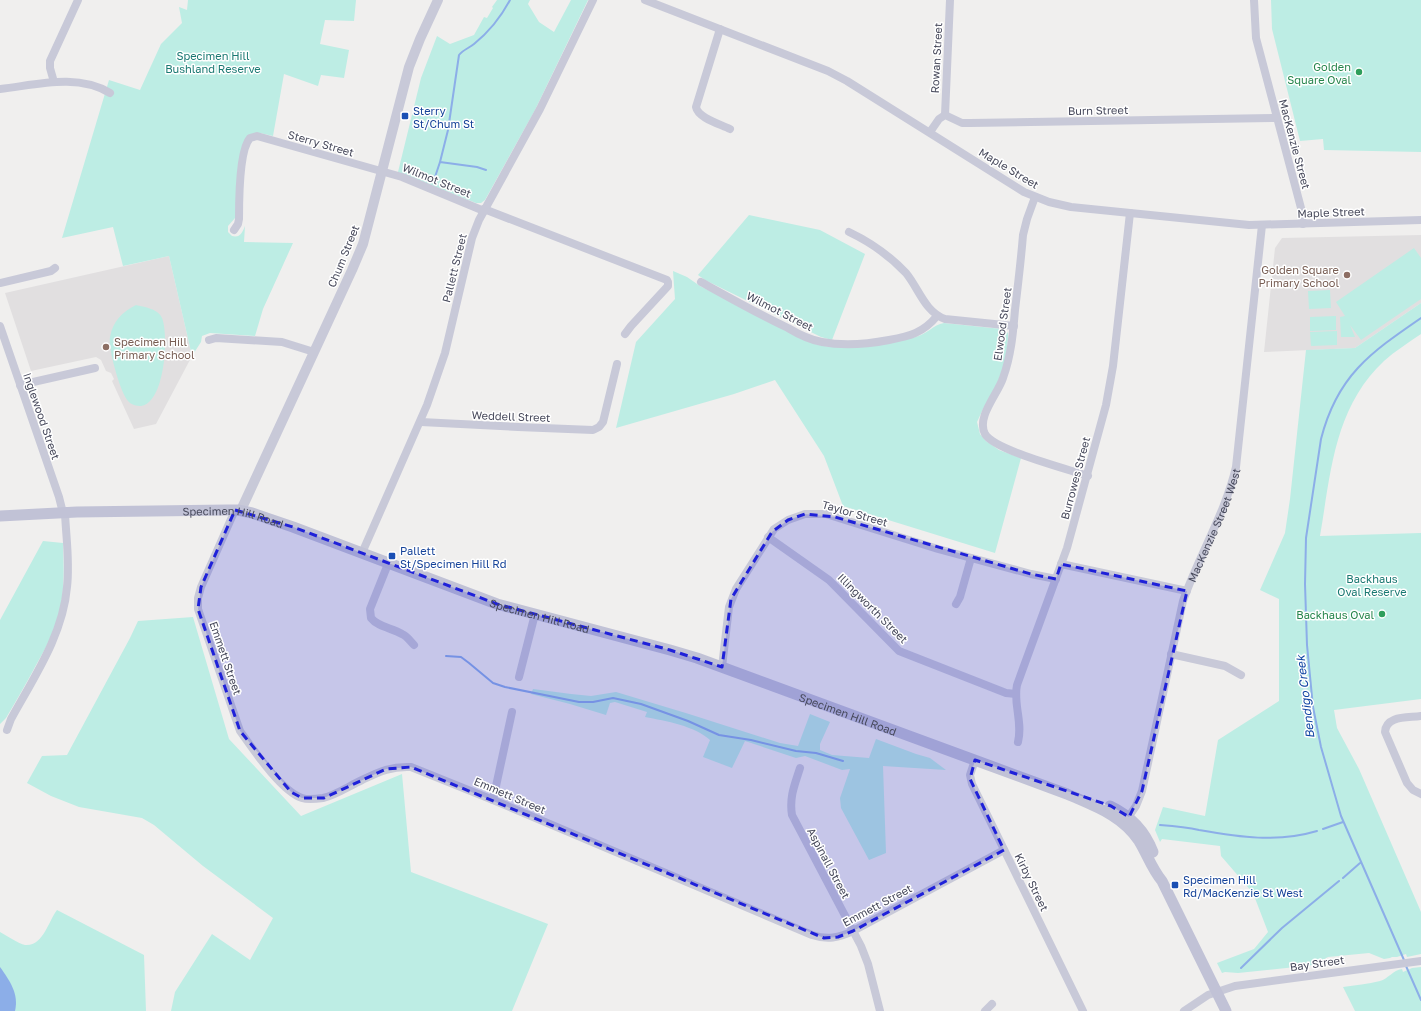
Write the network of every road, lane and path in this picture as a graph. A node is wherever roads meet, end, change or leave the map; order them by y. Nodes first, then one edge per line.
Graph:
1 (78, 0) edge
2 (438, 0) edge
3 (593, 0) edge
4 (645, 0) edge
5 (1254, 0) edge
6 (949, 1) edge
7 (720, 29) junction
8 (54, 82) junction
9 (0, 89) edge
10 (110, 93) dead end
11 (945, 115) junction
12 (1277, 118) junction
13 (730, 129) dead end
14 (930, 132) junction
15 (382, 171) junction
16 (1035, 197) junction
17 (484, 210) junction
18 (1130, 213) junction
19 (1421, 220) edge
20 (1303, 224) junction
21 (1262, 225) junction
22 (234, 230) dead end
23 (849, 232) dead end
24 (55, 268) dead end
25 (701, 282) dead end
26 (0, 283) edge
27 (937, 316) junction
28 (0, 326) edge
29 (1014, 326) junction
30 (625, 334) dead end
31 (209, 340) dead end
32 (314, 352) junction
33 (617, 364) dead end
34 (95, 368) dead end
35 (20, 385) junction
36 (421, 422) junction
37 (1088, 476) junction
38 (238, 510) junction
39 (64, 513) junction
40 (0, 516) edge
41 (768, 537) junction
42 (362, 553) junction
43 (971, 558) junction
44 (388, 564) junction
45 (1061, 564) junction
46 (1056, 579) junction
47 (1187, 591) junction
48 (956, 604) dead end
49 (535, 614) junction
50 (414, 645) dead end
51 (1171, 654) junction
52 (722, 667) junction
53 (1241, 675) dead end
54 (519, 677) dead end
55 (1016, 694) junction
56 (512, 712) dead end
57 (1421, 716) edge
58 (7, 730) dead end
59 (1018, 742) dead end
60 (975, 760) junction
61 (800, 768) dead end
62 (1421, 794) edge
63 (493, 800) junction
64 (1126, 820) junction
65 (1004, 850) junction
66 (853, 931) junction
67 (1421, 961) edge
68 (1217, 991) junction
69 (992, 1004) dead end
70 (880, 1011) edge
71 (985, 1011) edge
72 (1083, 1011) edge
73 (1184, 1011) edge
74 (1226, 1011) edge

1 - 8 street
2 - 15 street, Chum Street
3 - 17 street, Pallett Street
4 - 7 street, Maple Street
5 - 12 street, MacKenzie Street
6 - 11 street, Rowan Street
7 - 13 street
7 - 14 street, Maple Street
8 - 9 street
8 - 10 street
11 - 12 street, Burn Street
11 - 14 street
12 - 20 street, MacKenzie Street
14 - 16 street, Maple Street
15 - 17 street, Wilmot Street
15 - 22 street, Sterry Street
15 - 32 street, Chum Street
16 - 18 street, Maple Street
16 - 29 street, Elwood Street
17 - 30 street, Wilmot Street
17 - 36 street, Pallett Street
18 - 21 street, Maple Street
18 - 37 street, Burrowes Street
19 - 20 street, Maple Street
20 - 21 street, Maple Street
21 - 47 street, MacKenzie Street West
23 - 27 street
24 - 26 street
25 - 27 street, Wilmot Street
27 - 29 street
28 - 35 street, Inglewood Street
29 - 37 street, Elwood Street
31 - 32 street
32 - 38 street, Chum Street
33 - 36 street, Weddell Street
34 - 35 street
35 - 39 street, Inglewood Street
36 - 42 street, Pallett Street
37 - 45 street, Burrowes Street
38 - 39 main road, Specimen Hill Road
38 - 42 main road, Specimen Hill Road
38 - 63 street, Emmett Street
39 - 40 main road, Specimen Hill Road
39 - 58 street, Inglewood Street
41 - 43 street, Taylor Street
41 - 52 street, Taylor Street
41 - 55 street, Illingworth Street
42 - 44 main road, Specimen Hill Road
43 - 46 street, Taylor Street
43 - 48 street
44 - 49 main road, Specimen Hill Road
44 - 50 street
45 - 46 street, Burrowes Street
45 - 47 street
46 - 55 street, Burrowes Street
47 - 51 street, MacKenzie Street West
49 - 52 main road, Specimen Hill Road
49 - 54 street
51 - 53 street
51 - 64 street, MacKenzie Street West
52 - 60 main road, Specimen Hill Road
55 - 59 street, Burrowes Street
56 - 63 street
57 - 62 street
60 - 64 main road, Specimen Hill Road
60 - 65 street, Kirby Street
61 - 66 street, Aspinall Street
63 - 66 street, Emmett Street
64 - 68 main road
65 - 66 street, Emmett Street
65 - 72 street, Kirby Street
66 - 70 street, Aspinall Street
67 - 68 street, Bay Street
68 - 73 street, Bay Street
68 - 74 main road
69 - 71 street

